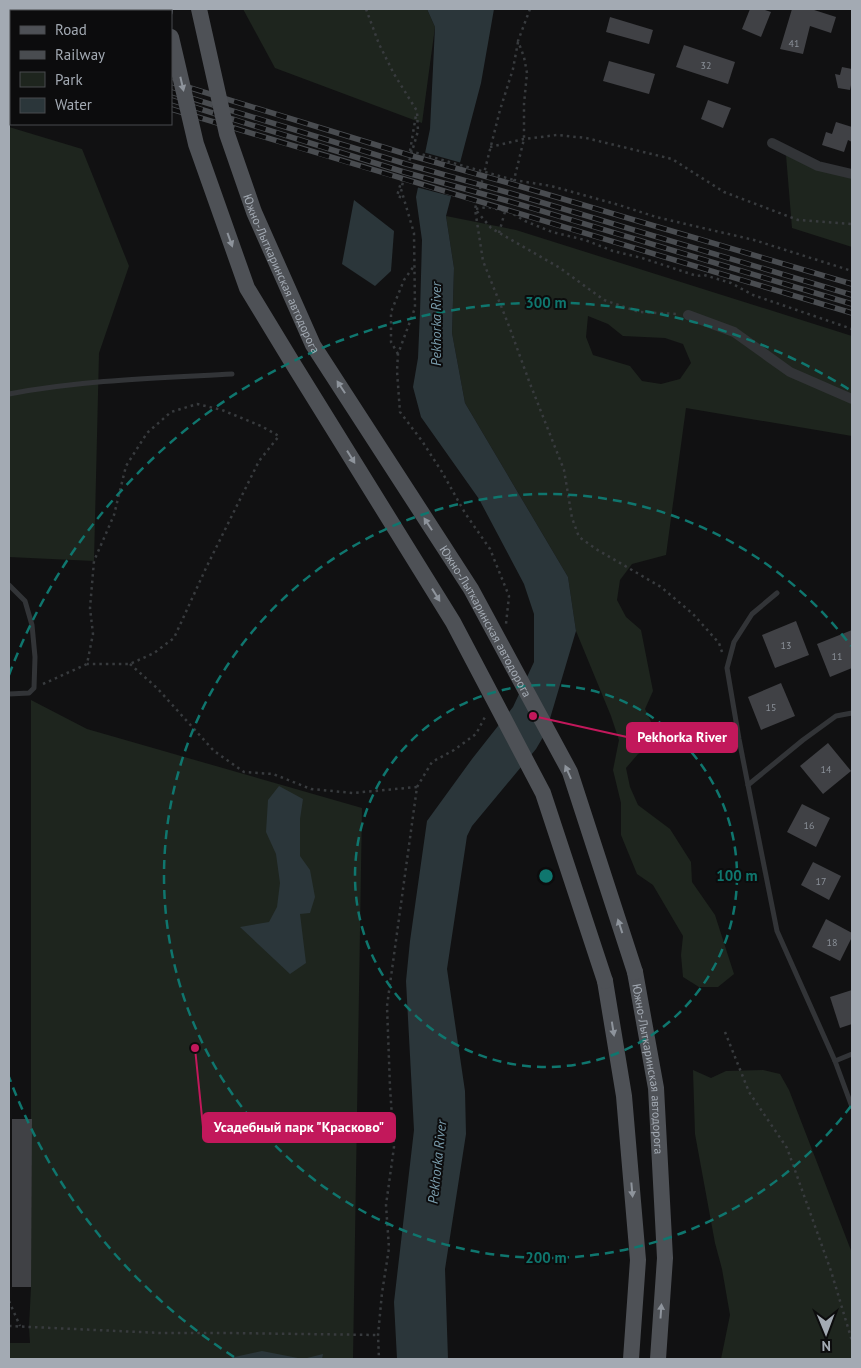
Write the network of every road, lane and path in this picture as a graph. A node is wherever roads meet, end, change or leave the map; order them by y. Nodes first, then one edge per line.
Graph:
1 (199, 9) edge
2 (366, 9) edge
3 (530, 9) edge
4 (172, 41) edge
5 (518, 41) junction
6 (417, 111) junction
7 (524, 139) junction
8 (772, 143) dead end
9 (490, 147) junction
10 (852, 174) edge
11 (402, 179) dead end
12 (514, 180) junction
13 (404, 198) junction
14 (506, 208) dead end
15 (476, 209) junction
16 (852, 224) edge
17 (498, 234) junction
18 (414, 266) junction
19 (852, 271) edge
20 (688, 315) joint
21 (852, 329) edge
22 (398, 354) junction
23 (232, 374) dead end
24 (9, 394) edge
25 (852, 399) edge
26 (9, 585) edge
27 (777, 593) dead end
28 (506, 624) dead end
29 (87, 664) junction
30 (130, 664) junction
31 (727, 668) junction
32 (34, 688) junction
33 (9, 694) edge
34 (487, 713) dead end
35 (852, 713) edge
36 (748, 785) junction
37 (417, 787) junction
38 (725, 1032) dead end
39 (852, 1054) edge
40 (835, 1061) junction
41 (852, 1107) edge
42 (9, 1301) edge
43 (9, 1326) edge
44 (20, 1326) junction
45 (378, 1335) junction
46 (852, 1340) edge
47 (379, 1359) edge
48 (631, 1359) edge
49 (658, 1359) edge

49 -> 1 main road, Южно-Лыткаринская автодорога, bridge
2 - 6 path
3 - 5 path
4 -> 48 main road, bridge
5 - 7 path
5 - 9 path
6 - 12 path, bridge
6 - 13 path
7 - 9 path
7 - 12 path
7 - 16 path
8 - 10 street
9 - 15 path
11 - 13 path
12 - 19 path
13 - 18 path
14 - 17 path
15 - 17 path
15 - 21 path
15 - 31 path
17 - 20 path
18 - 22 path
18 - 22 path
20 - 25 street
22 - 28 path
23 - 24 lane
26 - 32 lane
27 - 31 lane
29 - 30 path
29 - 30 path
29 - 32 path
30 - 37 path
31 - 36 lane
32 - 33 lane
34 - 37 path
35 - 36 lane
36 - 40 lane
37 - 45 path
38 - 46 path
39 - 40 lane
40 - 41 lane
42 - 44 path
43 - 44 path
44 - 45 path
45 - 47 path

